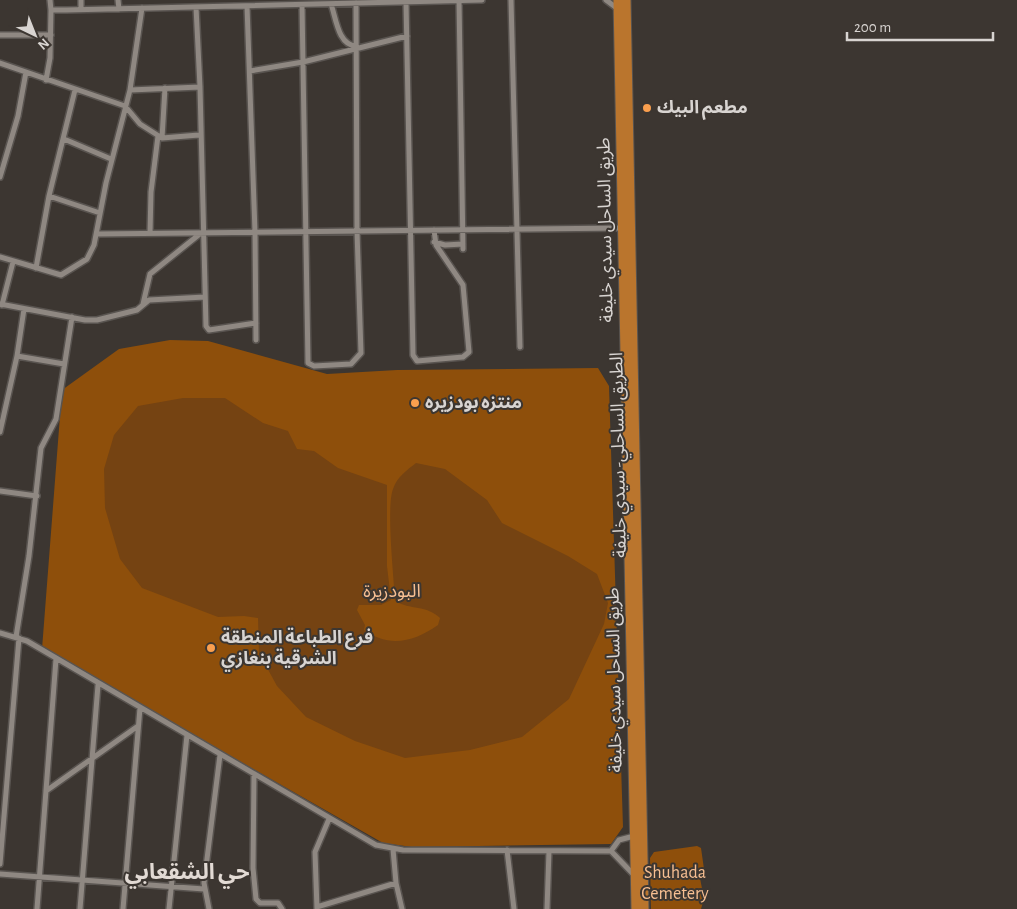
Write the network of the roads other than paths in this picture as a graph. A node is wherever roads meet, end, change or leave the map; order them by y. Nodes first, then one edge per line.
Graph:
1 (50, 0) edge
2 (81, 0) edge
3 (118, 0) edge
4 (152, 0) edge
5 (190, 0) edge
6 (459, 0) edge
7 (482, 0) edge
8 (511, 0) edge
9 (606, 0) edge
10 (626, 0) edge
11 (373, 1) edge
12 (312, 2) edge
13 (406, 2) junction
14 (356, 3) junction
15 (302, 4) junction
16 (331, 4) junction
17 (618, 5) edge
18 (247, 6) junction
19 (193, 7) junction
20 (142, 8) junction
21 (152, 8) junction
22 (118, 9) junction
23 (51, 10) junction
24 (81, 10) junction
25 (51, 34) junction
26 (0, 36) edge
27 (407, 36) junction
28 (356, 47) junction
29 (302, 62) junction
30 (0, 63) edge
31 (250, 71) junction
32 (26, 72) junction
33 (46, 80) junction
34 (200, 87) junction
35 (165, 88) junction
36 (75, 90) junction
37 (130, 90) junction
38 (125, 106) junction
39 (200, 135) junction
40 (160, 137) junction
41 (64, 139) junction
42 (111, 159) junction
43 (0, 176) edge
44 (49, 196) junction
45 (100, 213) junction
46 (622, 228) junction
47 (517, 229) junction
48 (412, 230) junction
49 (434, 230) junction
50 (462, 230) junction
51 (308, 231) junction
52 (357, 231) junction
53 (202, 232) junction
54 (255, 232) junction
55 (150, 233) junction
56 (96, 234) junction
57 (434, 242) junction
58 (0, 257) edge
59 (14, 262) junction
60 (36, 268) junction
61 (628, 286) junction
62 (205, 297) junction
63 (1, 304) edge
64 (143, 304) junction
65 (24, 309) junction
66 (72, 317) junction
67 (256, 323) junction
68 (256, 340) dead end
69 (520, 348) dead end
70 (17, 356) junction
71 (64, 364) junction
72 (0, 394) edge
73 (8, 394) junction
74 (0, 432) edge
75 (0, 490) edge
76 (36, 496) junction
77 (0, 633) edge
78 (17, 638) junction
79 (56, 659) junction
80 (98, 685) junction
81 (140, 708) junction
82 (138, 726) junction
83 (186, 735) junction
84 (220, 755) junction
85 (92, 758) junction
86 (254, 774) junction
87 (46, 791) junction
88 (2, 808) edge
89 (329, 819) junction
90 (634, 836) junction
91 (393, 850) junction
92 (507, 850) junction
93 (549, 851) junction
94 (610, 851) junction
95 (0, 864) edge
96 (0, 874) edge
97 (635, 876) junction
98 (38, 877) junction
99 (83, 880) junction
100 (396, 883) junction
101 (125, 884) junction
102 (170, 886) junction
103 (204, 889) junction
104 (316, 908) edge
105 (37, 909) edge
106 (80, 909) edge
107 (123, 909) edge
108 (169, 909) edge
109 (209, 909) edge
110 (282, 909) edge
111 (402, 909) edge
112 (514, 909) edge
113 (547, 909) edge
114 (636, 909) edge
115 (644, 909) edge

1 - 23 street
2 - 24 street
3 - 22 street
4 - 21 street
5 - 19 street
6 - 7 street
6 - 13 street
6 - 50 street
8 - 47 street
9 - 17 street
10 - 61 highway, الطريق الساحلي- سيدي خليفة
11 - 13 street
11 - 14 street
12 - 15 street
12 - 16 street
13 - 27 street
14 - 16 street
14 - 28 street
15 - 18 street
15 - 29 street
16 - 28 street
17 - 46 highway, طريق الساحل سيدي خليفة
18 - 19 street
18 - 31 street
19 - 21 street
19 - 34 street
20 - 21 street
20 - 22 street
20 - 37 street
22 - 24 street
23 - 24 street
23 - 25 street
25 - 26 street
25 - 33 street
27 - 28 street
27 - 48 street
28 - 29 street
28 - 52 street
29 - 31 street
29 - 51 street
30 - 32 street
31 - 54 street
32 - 33 street
32 - 43 street
33 - 36 street
34 - 35 street
34 - 39 street
35 - 37 street
35 - 40 street
36 - 38 street
36 - 41 street
37 - 38 street
38 - 40 street
38 - 42 street
39 - 40 street
39 - 53 street
40 - 55 street
41 - 42 street
41 - 44 street
42 - 45 street
44 - 45 street
44 - 60 street
45 - 56 street
46 - 47 street
46 - 61 highway, طريق الساحل سيدي خليفة
47 - 50 street
47 - 69 street
48 - 49 street
48 - 52 street
48 - 57 street
49 - 50 street
49 - 57 street
50 - 57 street
51 - 52 street
51 - 52 street
51 - 54 street
53 - 54 street
53 - 55 street
53 - 62 street
53 - 64 street
54 - 67 street
55 - 56 street
56 - 60 street
58 - 59 street
59 - 60 street
59 - 63 street
61 - 90 highway, طريق الساحل سيدي خليفة
61 - 115 highway, الطريق الساحلي- سيدي خليفة
62 - 64 street
62 - 67 street
63 - 65 street
64 - 66 street
65 - 66 street
65 - 70 street
66 - 71 street
67 - 68 street
70 - 71 street
70 - 73 street
71 - 76 street
72 - 73 street
73 - 74 street
75 - 76 street
76 - 78 street
77 - 78 street
78 - 79 street
78 - 88 street
79 - 80 street
79 - 87 street
80 - 81 street
80 - 85 street
81 - 82 street
81 - 83 street
82 - 85 street
82 - 101 street
83 - 84 street
83 - 102 street
84 - 86 street
84 - 103 street
85 - 87 street
85 - 99 street
86 - 89 street
86 - 110 street
87 - 98 street
88 - 95 street
89 - 91 street
89 - 104 street
90 - 94 street
90 - 97 highway, طريق الساحل سيدي خليفة
91 - 92 street
91 - 100 street
92 - 93 street
92 - 112 street
93 - 94 street
93 - 113 street
94 - 97 street
96 - 98 street
97 - 114 highway, طريق الساحل سيدي خليفة
98 - 99 street
98 - 105 street
99 - 101 street
99 - 106 street
100 - 104 street
100 - 111 street
101 - 102 street
101 - 107 street
102 - 103 street
102 - 108 street
103 - 109 street

